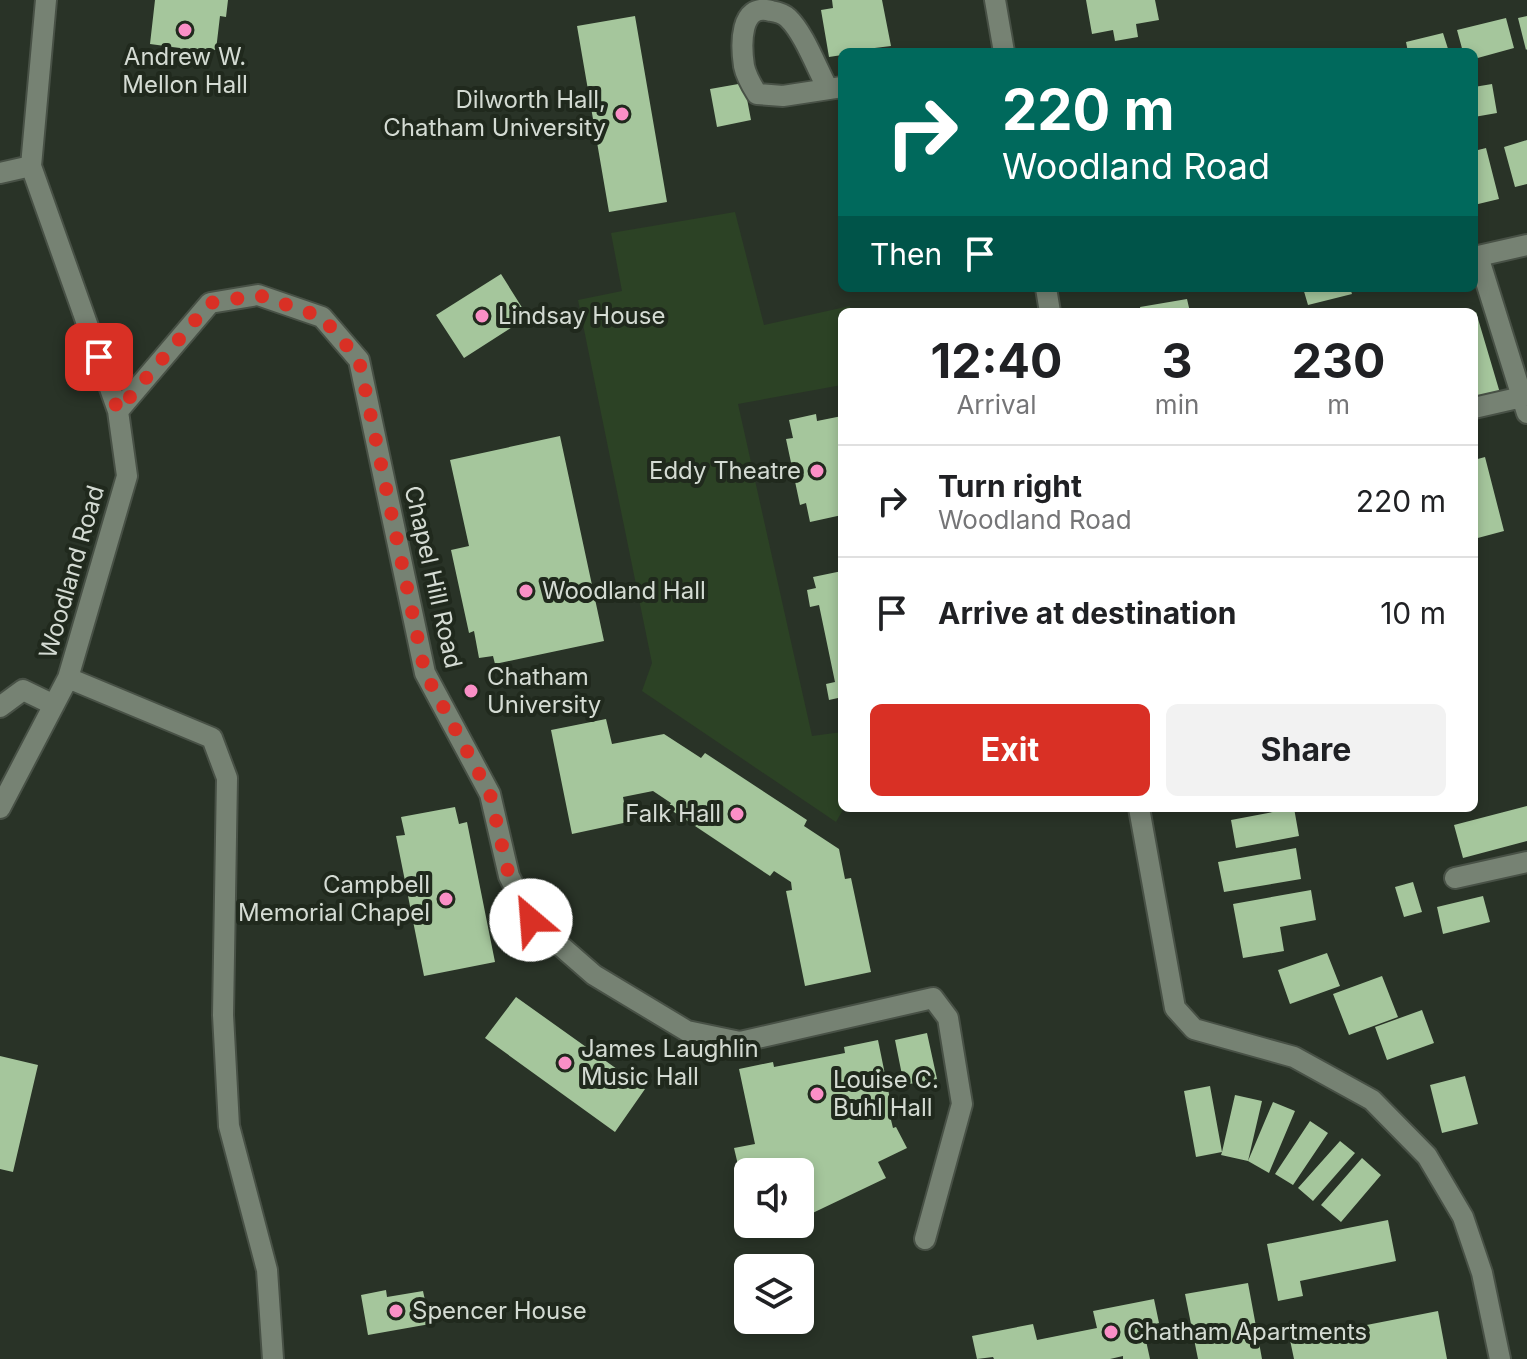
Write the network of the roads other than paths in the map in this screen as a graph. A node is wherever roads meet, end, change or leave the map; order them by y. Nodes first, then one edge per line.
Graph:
1 (46, 0) edge
2 (995, 0) edge
3 (1003, 48) edge
4 (835, 88) edge
5 (31, 166) junction
6 (0, 173) edge
7 (1527, 245) edge
8 (1478, 257) edge
9 (1478, 263) edge
10 (1525, 405) edge
11 (1478, 408) edge
12 (118, 411) junction
13 (68, 678) junction
14 (54, 705) junction
15 (0, 707) edge
16 (0, 808) edge
17 (1140, 812) edge
18 (1527, 862) edge
19 (1455, 878) dead end
20 (925, 1239) dead end
21 (273, 1359) edge
22 (1500, 1359) edge

1 - 5 street, Woodland Road
2 - 3 street
4 - 4 street
5 - 6 street
5 - 12 street, Woodland Road
7 - 8 street
9 - 10 street
10 - 11 street
12 - 13 street, Woodland Road
12 - 20 street, Chapel Hill Road
13 - 14 street
13 - 21 street, Woodland Road
14 - 15 street
14 - 16 street
17 - 22 street
18 - 19 street

